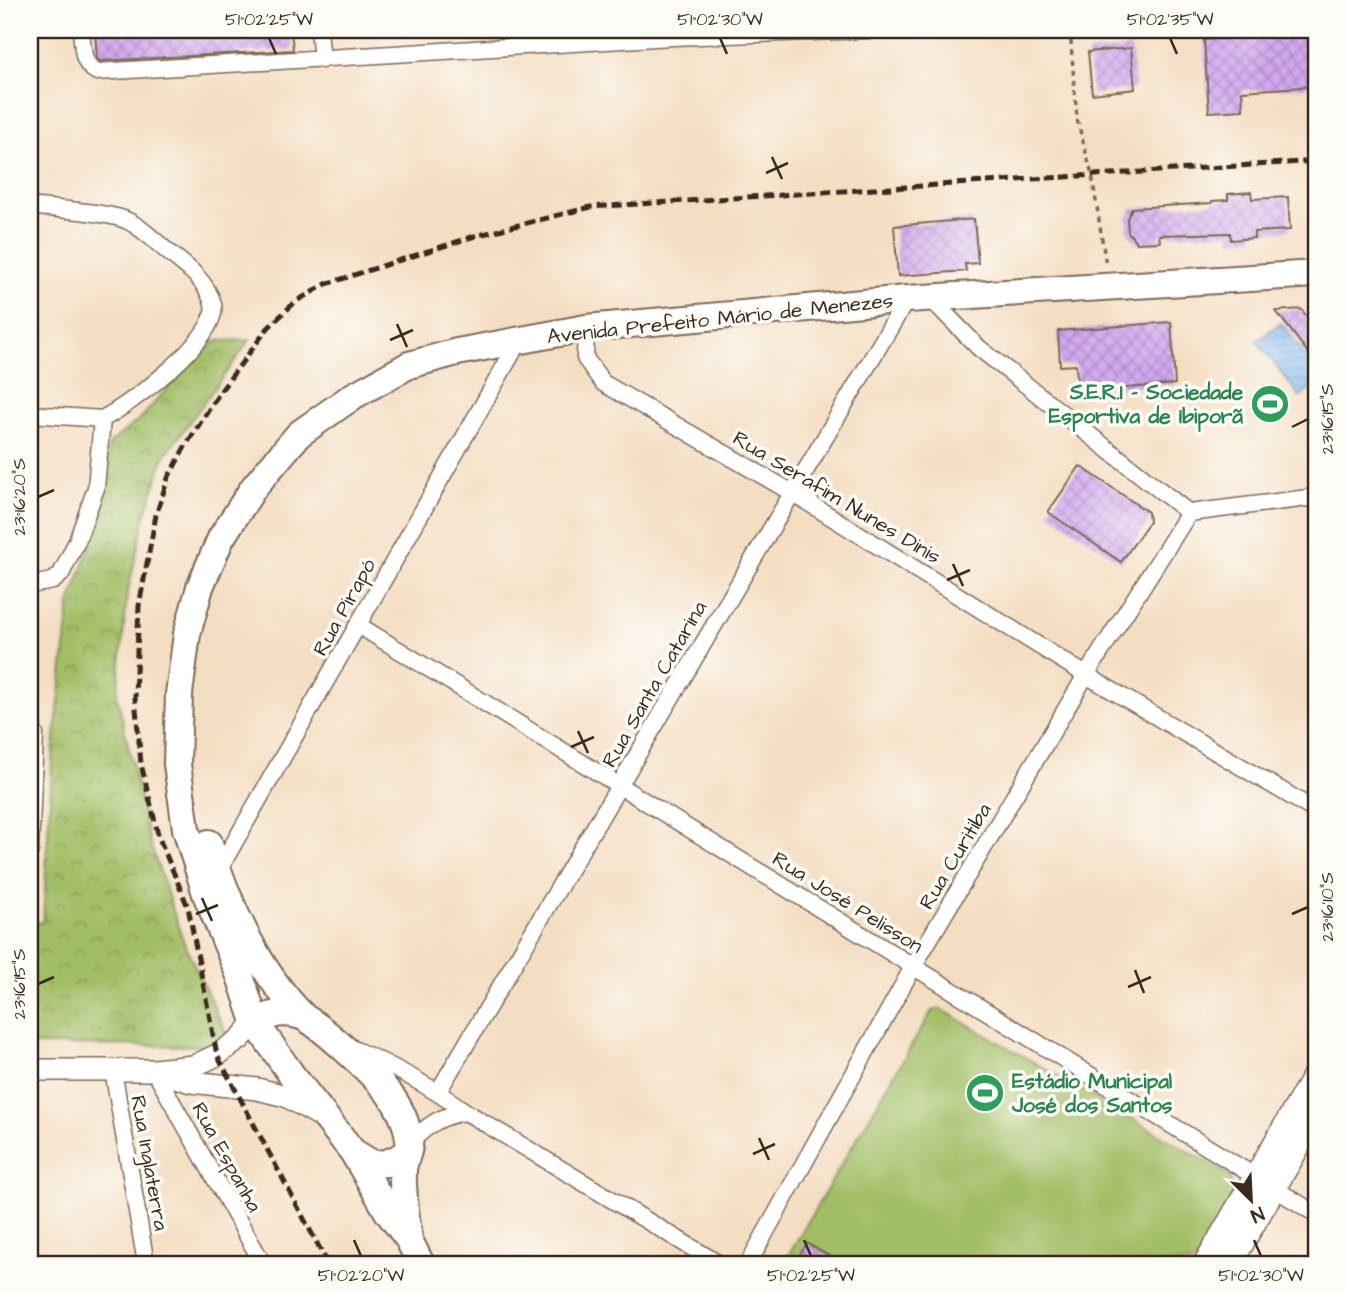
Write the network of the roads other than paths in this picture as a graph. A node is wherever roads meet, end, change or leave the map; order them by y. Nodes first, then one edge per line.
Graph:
1 (81, 30) edge
2 (319, 30) edge
3 (869, 30) edge
4 (672, 33) edge
5 (321, 60) junction
6 (30, 206) edge
7 (1316, 274) edge
8 (918, 298) junction
9 (586, 328) junction
10 (519, 341) junction
11 (30, 414) edge
12 (102, 419) junction
13 (791, 492) junction
14 (1316, 497) edge
15 (1189, 513) junction
16 (30, 585) edge
17 (358, 625) junction
18 (1086, 675) junction
19 (32, 734) edge
20 (618, 785) junction
21 (1316, 811) edge
22 (30, 851) edge
23 (212, 883) junction
24 (914, 967) junction
25 (304, 1017) junction
26 (255, 1022) junction
27 (338, 1043) junction
28 (30, 1070) edge
29 (113, 1070) junction
30 (154, 1070) junction
31 (1316, 1073) edge
32 (438, 1092) junction
33 (466, 1112) junction
34 (1316, 1116) edge
35 (330, 1121) junction
36 (408, 1149) junction
37 (354, 1152) junction
38 (1265, 1183) junction
39 (1316, 1213) edge
40 (409, 1240) junction
41 (146, 1264) edge
42 (263, 1264) edge
43 (421, 1264) edge
44 (719, 1264) edge
45 (748, 1264) edge
46 (1205, 1264) edge
47 (1230, 1264) edge

1 - 5 street
2 - 5 street
3 - 4 street
4 - 5 street
6 - 12 street
7 - 8 main road, Avenida Prefeito Mário de Menezes
8 - 9 main road, Avenida Prefeito Mário de Menezes
8 - 13 street, Rua Santa Catarina
8 - 15 street
9 - 10 main road, Avenida Prefeito Mário de Menezes
9 - 13 street, Rua Serafim Nunes Dinis
10 - 17 street, Rua Pirapó
10 - 23 main road, Avenida Prefeito Mário de Menezes
11 - 12 street
12 - 16 street
13 - 18 street, Rua Serafim Nunes Dinis
13 - 20 street, Rua Santa Catarina
14 - 15 street
15 - 18 street, Rua Curitiba
17 - 20 street, Rua José Pelisson
17 - 23 street, Rua Pirapó
18 - 21 street, Rua Serafim Nunes Dinis
18 - 24 street, Rua Curitiba
19 - 22 street
20 - 24 street, Rua José Pelisson
20 - 32 street, Rua Santa Catarina
23 - 25 main road, Avenida Prefeito Mário de Menezes
23 - 26 main road, Avenida Prefeito Mário de Menezes
24 - 38 street, Rua José Pelisson
24 - 45 street, Rua Curitiba
25 - 26 main road
25 - 27 main road, Avenida Prefeito Mário de Menezes
26 - 30 street
26 - 35 main road, Avenida Prefeito Mário de Menezes
27 - 32 street
27 - 36 main road, Avenida Prefeito Mário de Menezes
28 - 29 street
29 - 30 street
29 - 41 street, Rua Inglaterra
30 - 35 street
30 - 42 street, Rua Espanha
31 - 38 main road
32 - 33 street
33 - 36 street
33 - 44 street
34 - 38 main road
35 - 37 main road, Avenida Prefeito Mário de Menezes
36 - 37 main road
36 - 40 main road
37 - 40 main road
38 - 39 street, Rua José Pelisson
38 - 46 main road
38 - 47 main road
40 - 43 main road

